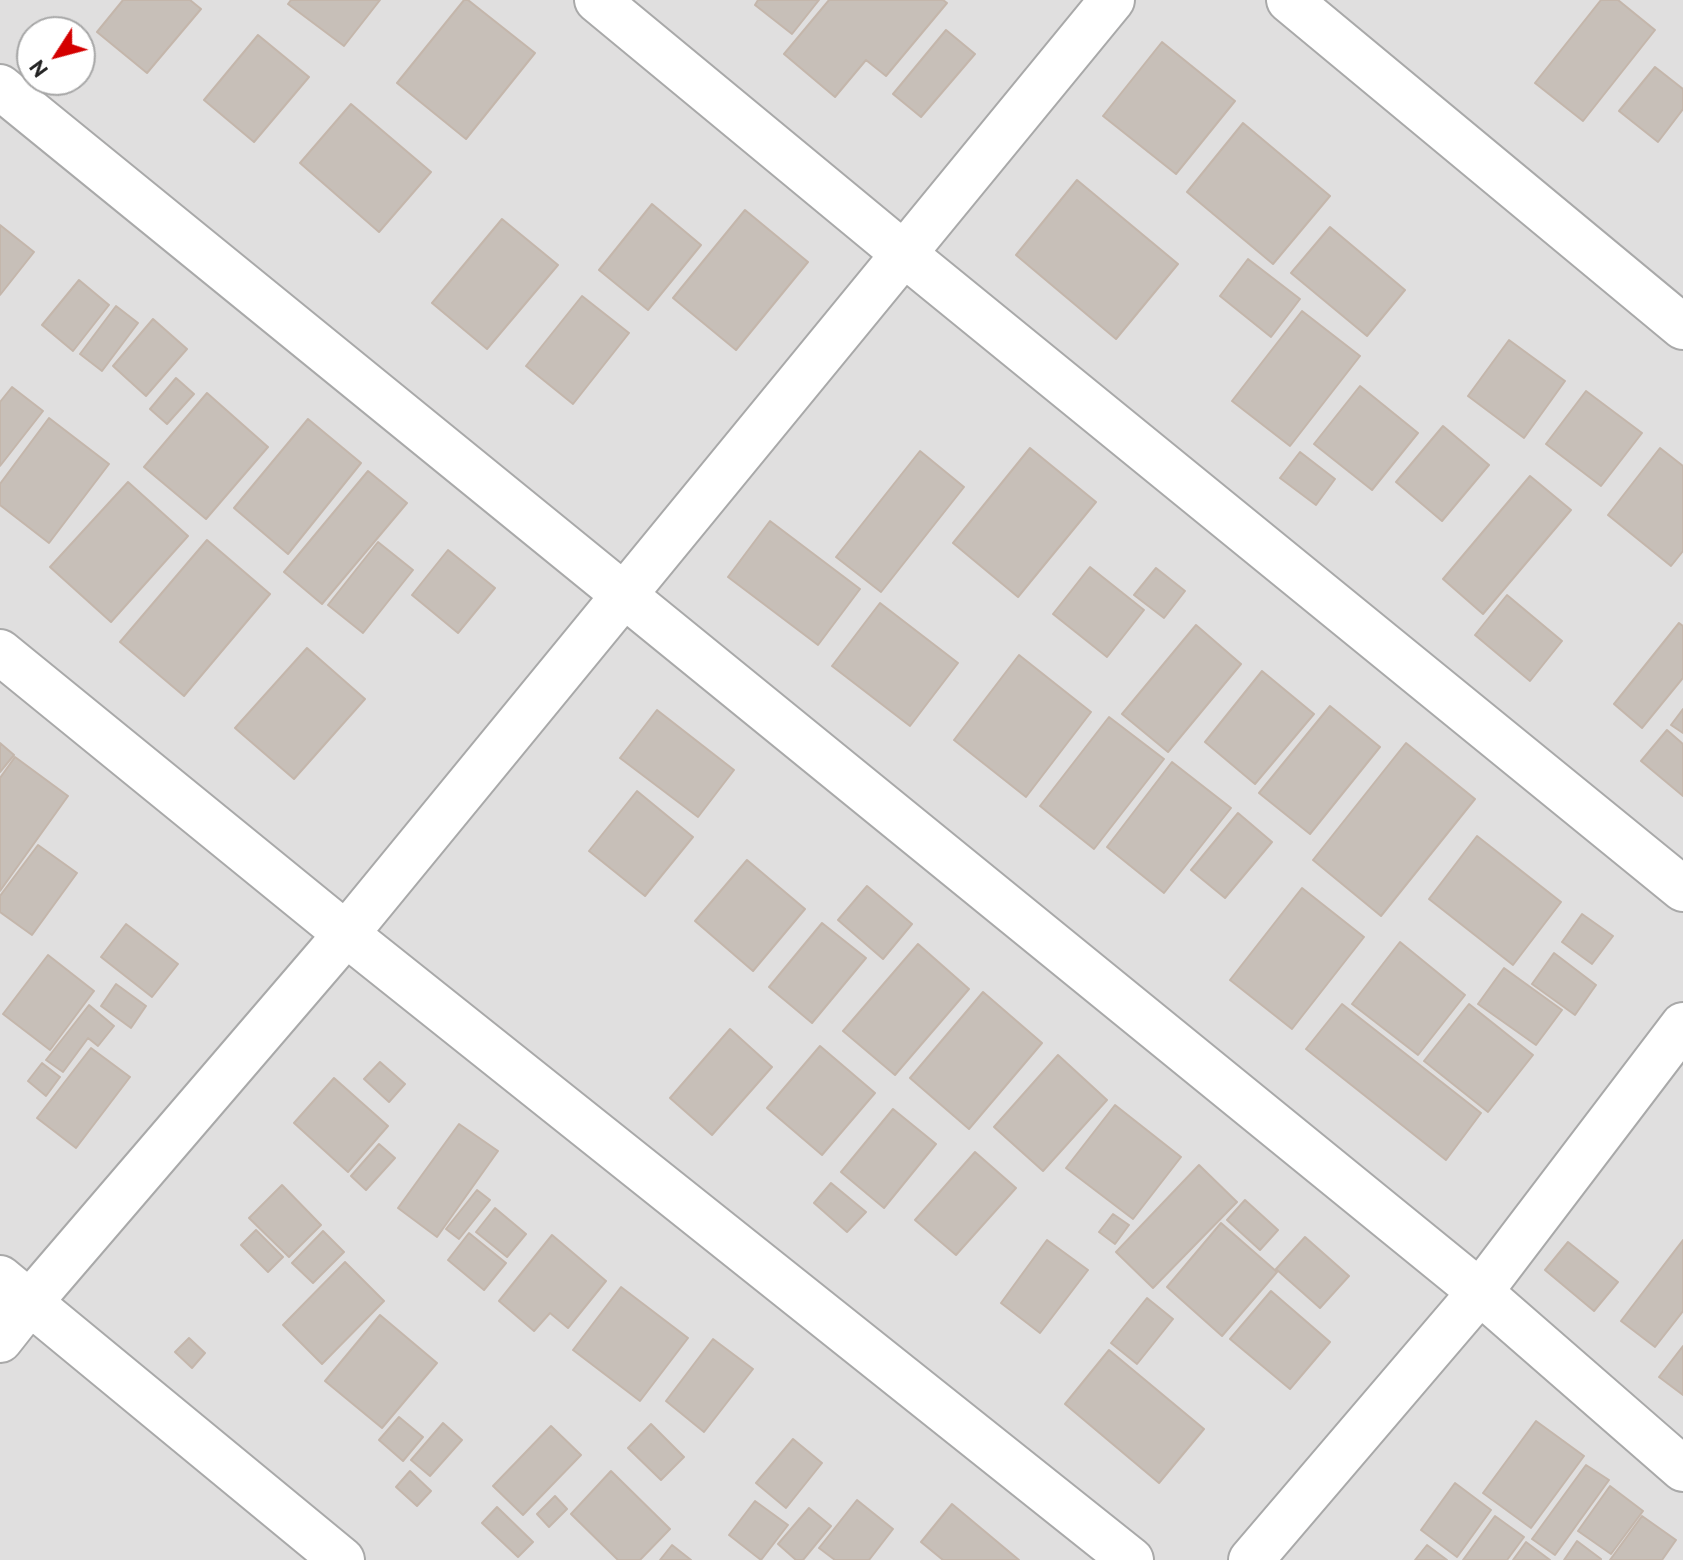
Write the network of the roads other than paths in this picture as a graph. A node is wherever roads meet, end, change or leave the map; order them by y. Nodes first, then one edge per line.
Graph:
1 (597, 0) edge
2 (1112, 0) edge
3 (1289, 0) edge
4 (0, 87) edge
5 (904, 254) junction
6 (1683, 327) edge
7 (622, 595) junction
8 (0, 652) edge
9 (1683, 889) edge
10 (346, 934) junction
11 (1683, 1025) edge
12 (15, 1290) edge
13 (1480, 1292) junction
14 (0, 1340) edge
15 (1683, 1469) edge
16 (342, 1560) edge
17 (1131, 1560) edge
18 (1251, 1560) edge

1 - 5 street
2 - 5 street
3 - 6 street
4 - 7 street
5 - 7 street
5 - 9 street
7 - 10 street
7 - 13 street
8 - 10 street
10 - 12 street
10 - 17 street
11 - 13 street
12 - 14 street
12 - 16 street
13 - 15 street
13 - 18 street

